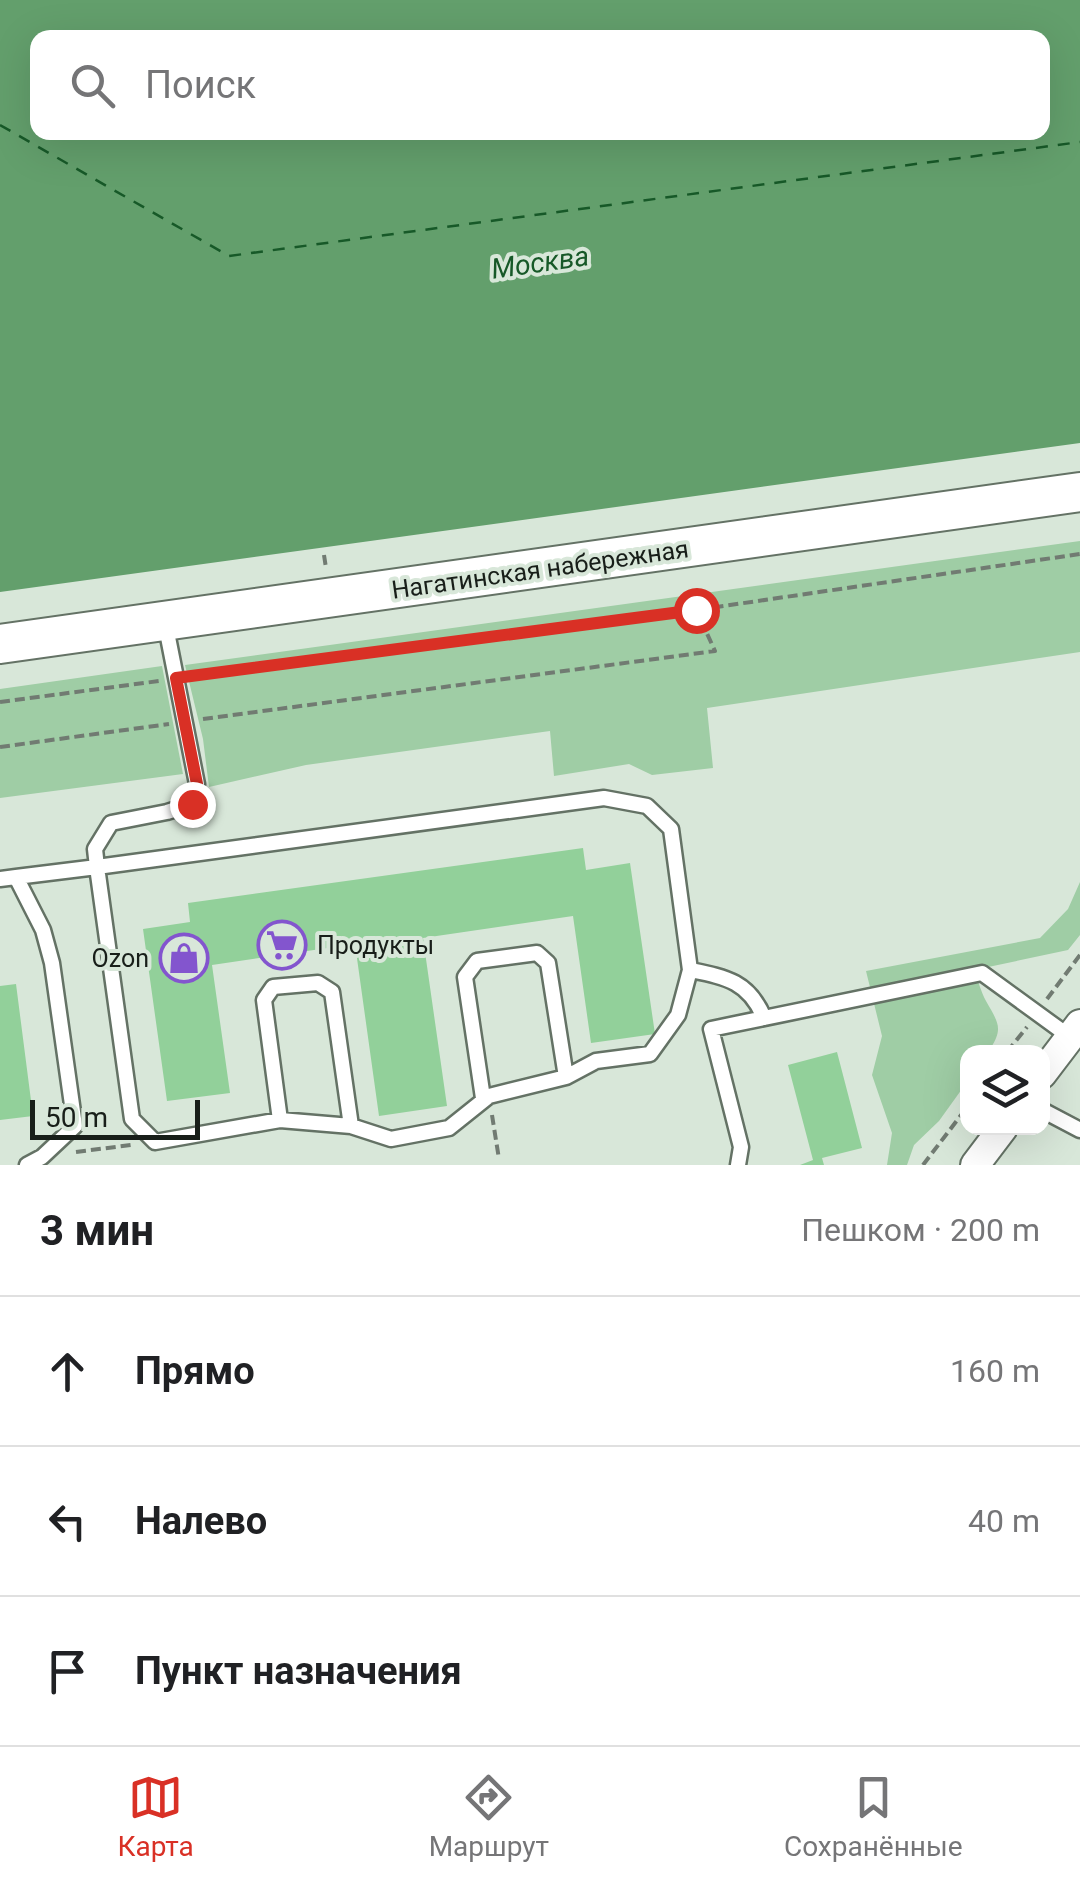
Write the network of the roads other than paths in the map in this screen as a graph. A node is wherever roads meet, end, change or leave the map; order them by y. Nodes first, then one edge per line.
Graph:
1 (1080, 492) edge
2 (165, 622) junction
3 (0, 644) edge
4 (97, 867) junction
5 (8, 878) edge
6 (690, 970) junction
7 (764, 1018) junction
8 (1075, 1031) edge
9 (1050, 1064) edge
10 (566, 1077) junction
11 (486, 1097) junction
12 (1050, 1114) edge
13 (280, 1120) junction
14 (351, 1126) junction
15 (1080, 1130) edge
16 (998, 1135) edge
17 (27, 1165) edge
18 (738, 1165) edge
19 (975, 1165) edge

1 - 2 main road, Нагатинская набережная
2 - 3 main road, Нагатинская набережная
2 - 4 lane
4 - 5 lane
4 - 6 lane
4 - 13 lane
5 - 17 lane
6 - 7 lane
6 - 10 lane
7 - 8 lane
7 - 18 lane
8 - 9 street
10 - 11 lane
10 - 11 lane
11 - 14 lane
12 - 15 lane
13 - 14 lane
13 - 14 lane
16 - 19 street

